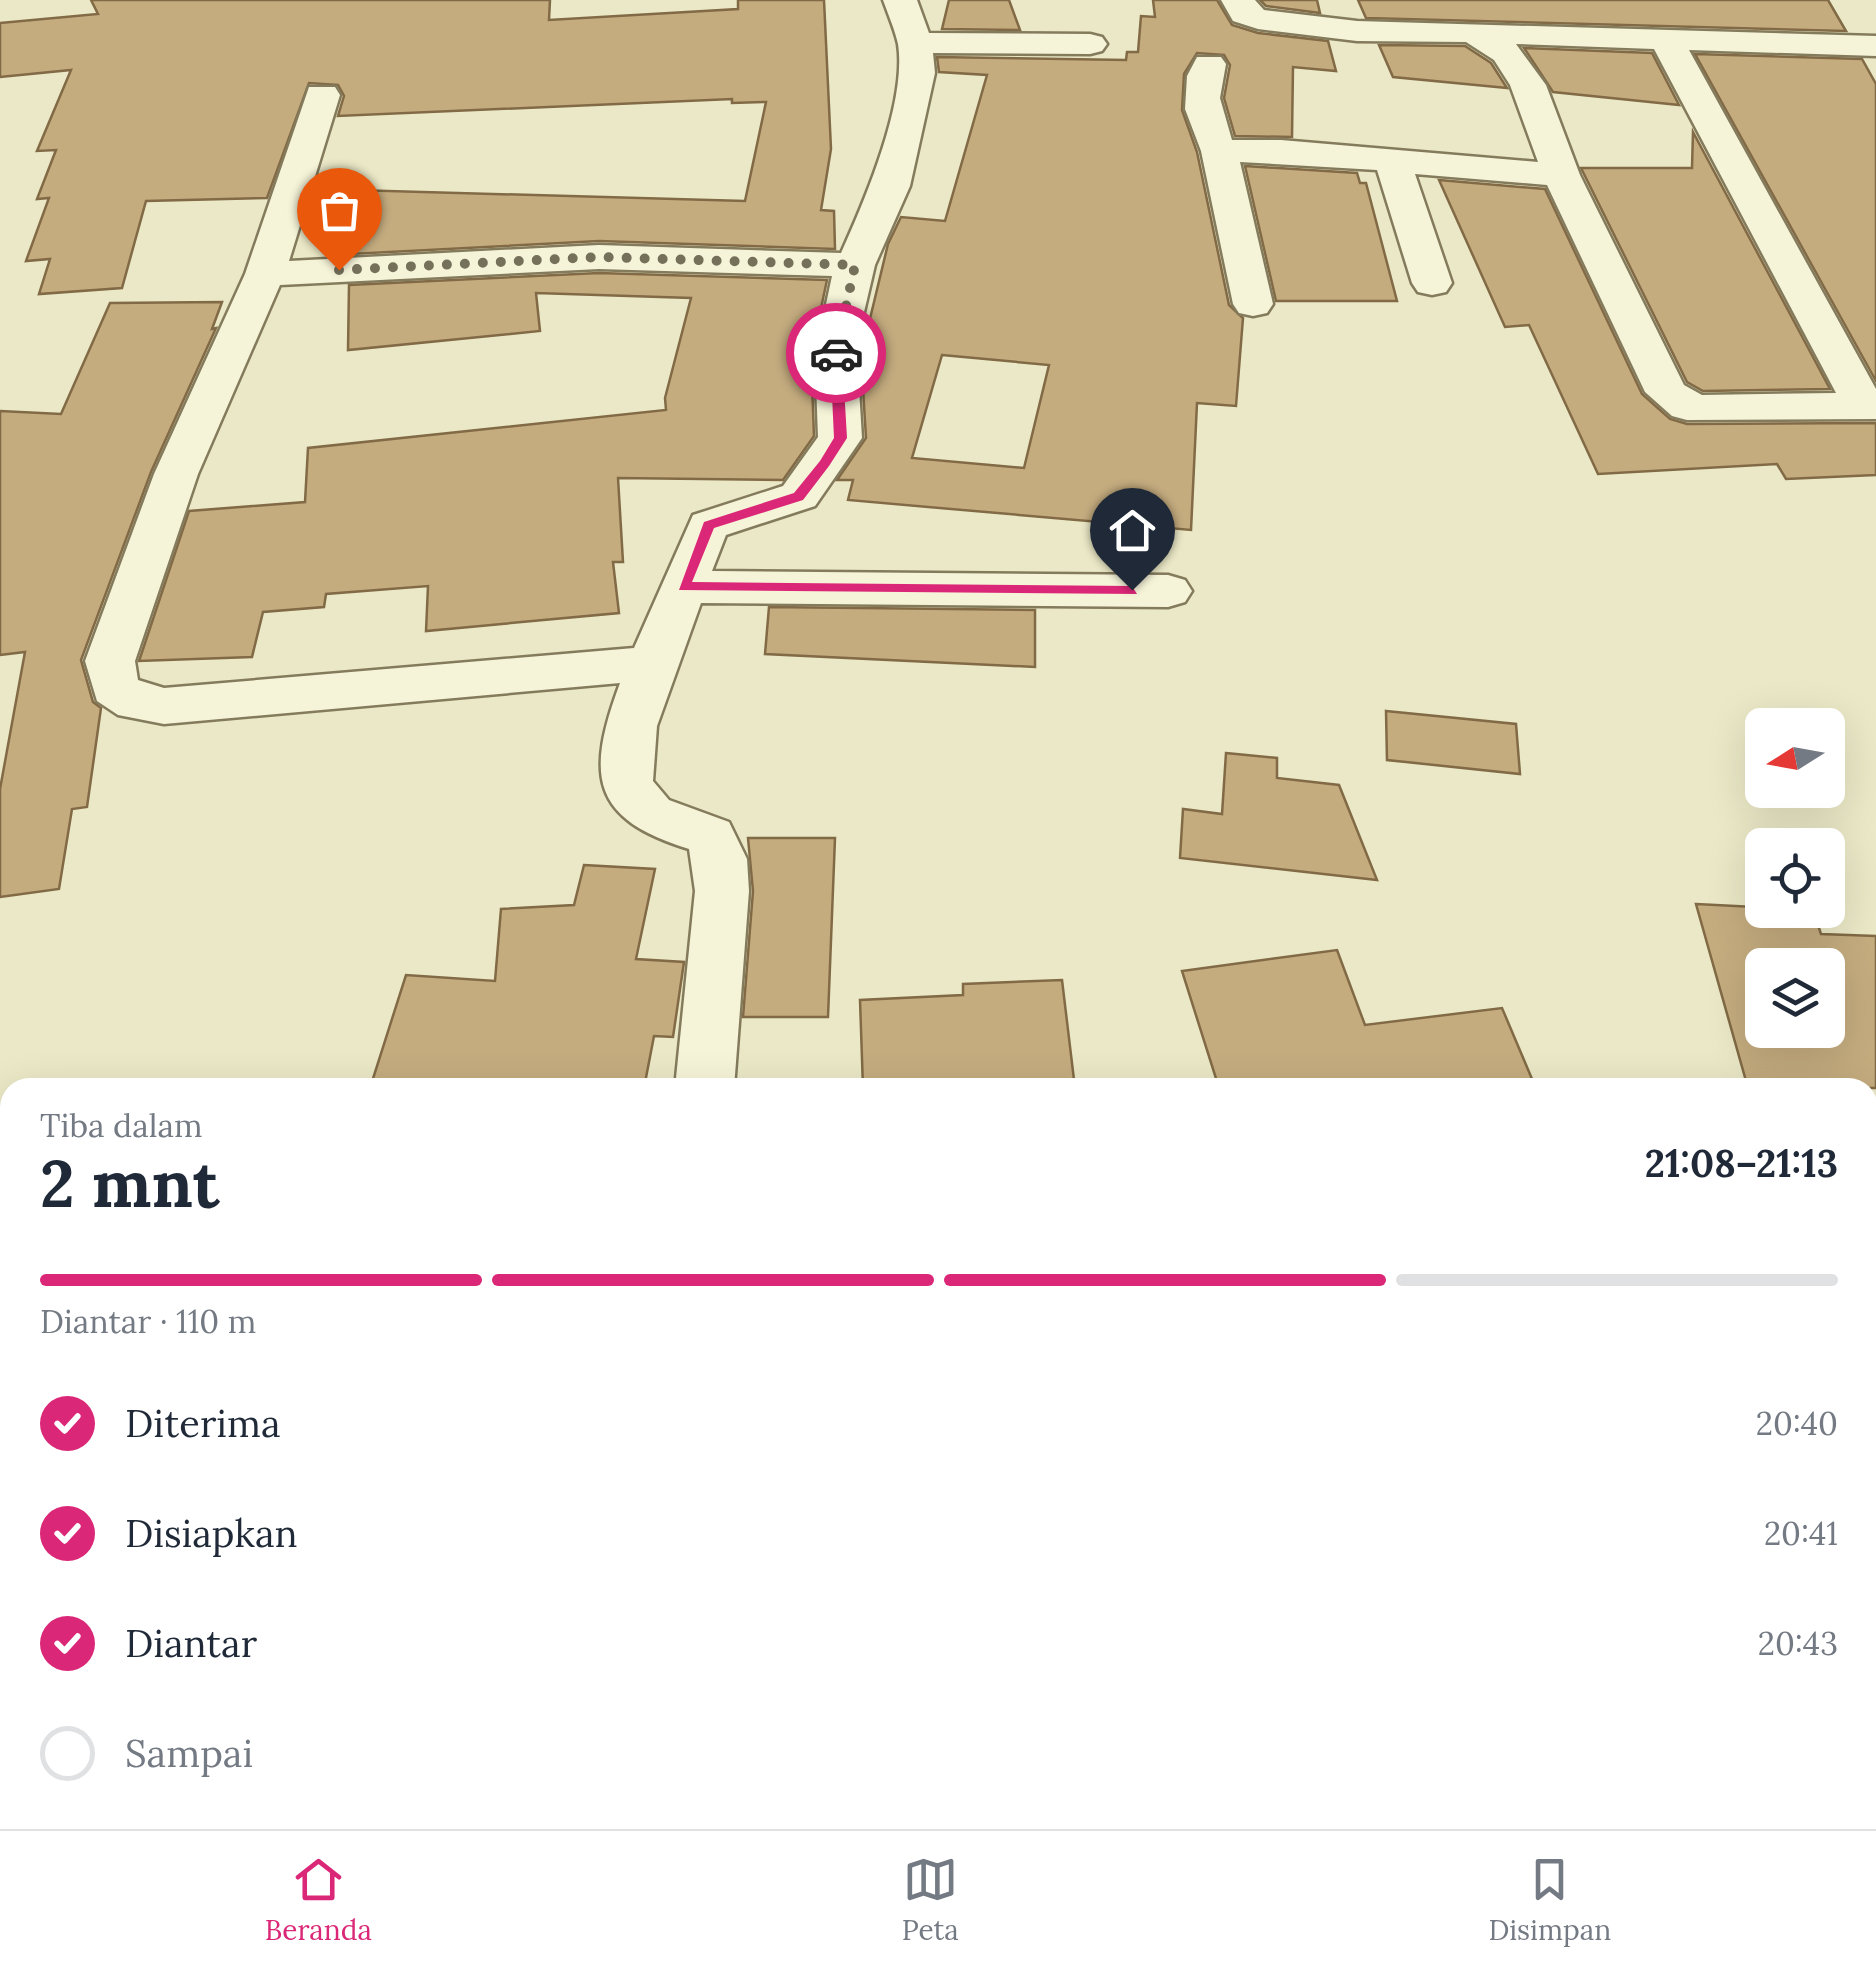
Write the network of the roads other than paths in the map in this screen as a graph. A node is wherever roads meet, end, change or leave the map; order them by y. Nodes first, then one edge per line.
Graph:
1 (1238, 0) edge
2 (1424, 15) edge
3 (1520, 16) edge
4 (908, 21) edge
5 (1474, 32) junction
6 (1667, 41) junction
7 (1090, 44) dead end
8 (1876, 46) edge
9 (1209, 64) dead end
10 (322, 95) dead end
11 (1220, 151) junction
12 (1392, 160) junction
13 (1561, 175) junction
14 (855, 265) junction
15 (264, 274) junction
16 (1432, 283) dead end
17 (1252, 304) dead end
18 (1870, 406) edge
19 (684, 587) junction
20 (1168, 591) dead end
21 (648, 664) junction
22 (705, 1078) edge

1 - 2 street
2 - 5 street
3 - 5 street
3 - 6 street
4 - 7 street
4 - 14 street
5 - 13 street
6 - 8 street
6 - 18 street
9 - 11 street
10 - 15 street
11 - 12 street
11 - 17 street
12 - 13 street
12 - 16 street
13 - 18 street
14 - 15 street
14 - 19 street
15 - 21 street
19 - 20 street
19 - 21 street
21 - 22 street

